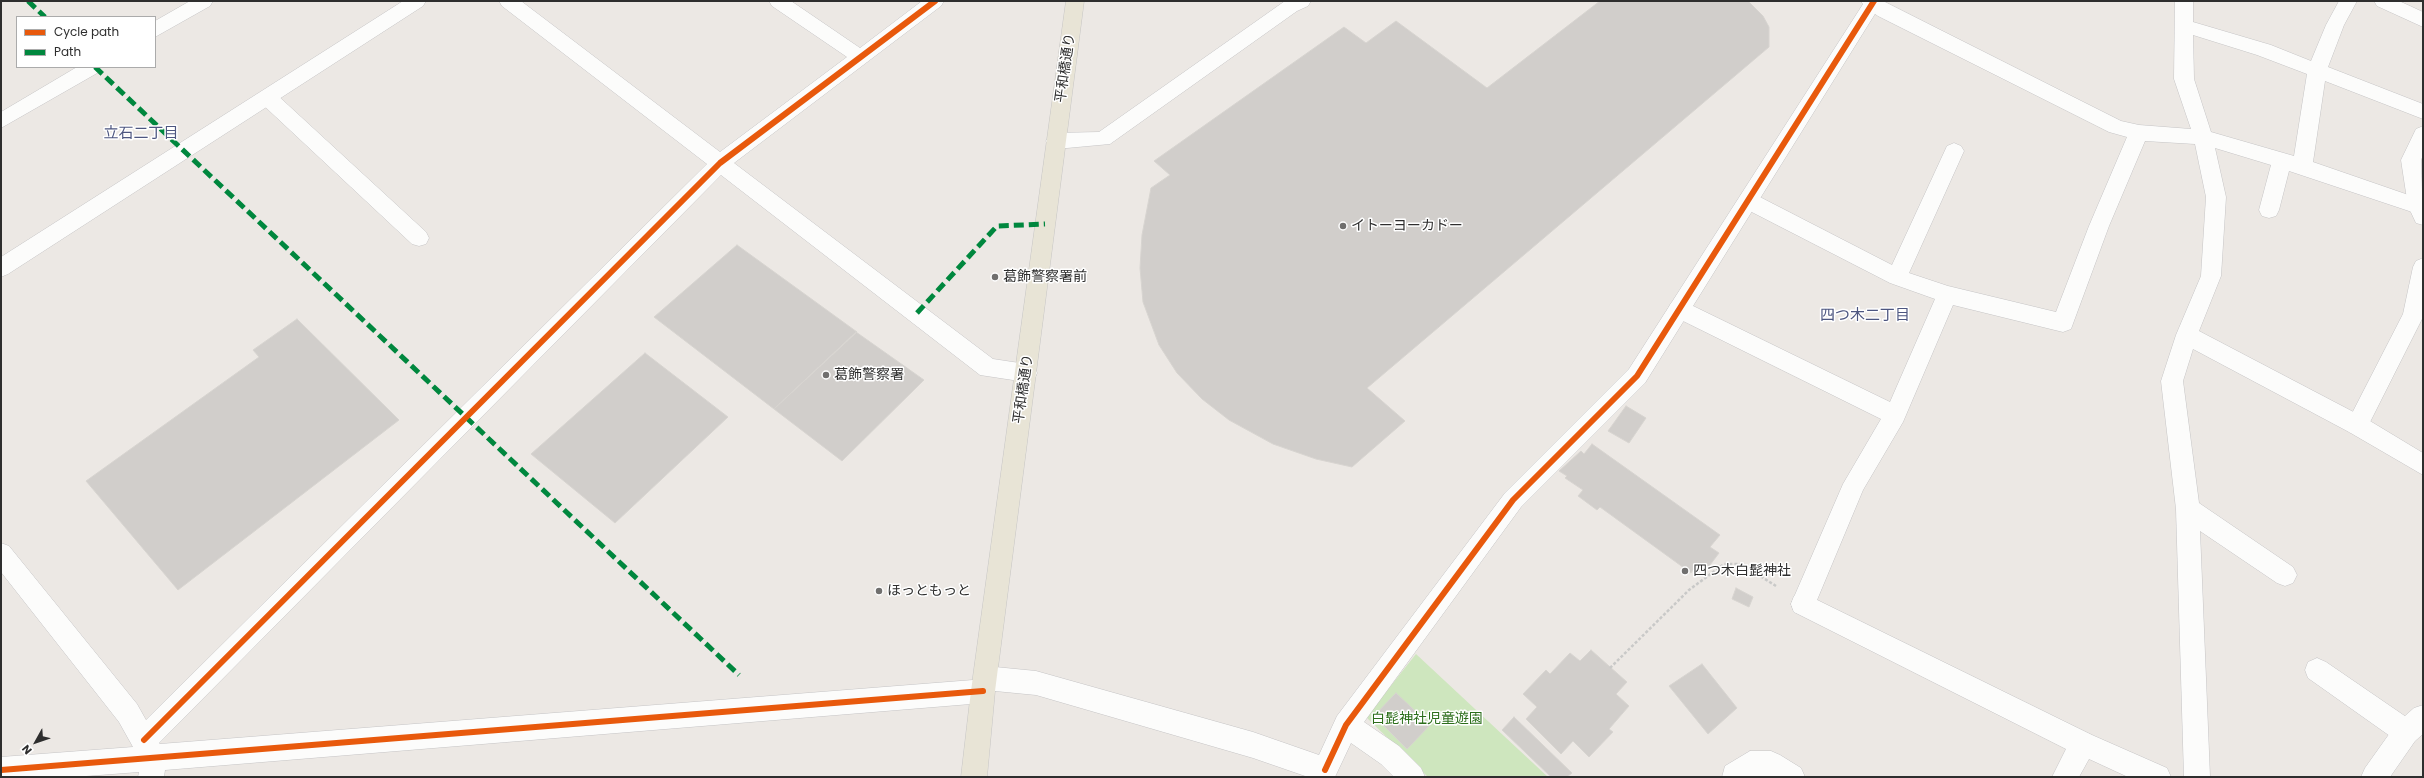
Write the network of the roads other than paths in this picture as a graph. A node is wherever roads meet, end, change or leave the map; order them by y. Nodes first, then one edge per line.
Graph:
1 (204, 1) edge
2 (417, 1) edge
3 (508, 1) edge
4 (778, 1) edge
5 (935, 1) edge
6 (1075, 1) edge
7 (1302, 1) edge
8 (2348, 1) edge
9 (2383, 1) edge
10 (1872, 2) edge
11 (2183, 2) edge
12 (2421, 16) edge
13 (2185, 26) junction
14 (156, 29) edge
15 (860, 57) junction
16 (90, 68) edge
17 (2317, 70) junction
18 (268, 98) junction
19 (2423, 112) edge
20 (1, 121) edge
21 (2139, 133) junction
22 (2423, 134) edge
23 (2203, 137) junction
24 (1056, 141) junction
25 (1954, 151) dead end
26 (2282, 161) junction
27 (720, 162) junction
28 (2302, 166) junction
29 (1749, 201) junction
30 (2269, 210) dead end
31 (2420, 212) edge
32 (419, 238) dead end
33 (2423, 267) edge
34 (1, 268) edge
35 (1897, 277) junction
36 (1947, 296) junction
37 (1679, 310) junction
38 (2419, 316) edge
39 (2186, 335) junction
40 (1026, 373) junction
41 (1895, 415) junction
42 (2357, 425) junction
43 (2423, 465) edge
44 (2188, 509) junction
45 (1, 554) edge
46 (2285, 575) dead end
47 (2317, 670) dead end
48 (984, 684) junction
49 (2414, 724) edge
50 (1346, 725) junction
51 (2083, 744) junction
52 (150, 758) edge
53 (1, 770) edge
54 (1323, 773) edge
55 (1734, 775) dead end
56 (974, 777) edge
57 (1412, 777) edge
58 (1792, 777) edge
59 (2065, 777) edge
60 (2158, 777) edge
61 (2197, 777) edge
62 (2374, 777) edge

1 - 14 street
2 - 18 street
3 - 27 street
4 - 15 street
5 - 15 street
6 - 24 main road, 平和橋通り
7 - 24 street
8 - 17 street
9 - 12 street
10 - 21 street
10 - 29 street
11 - 13 street
13 - 17 street
13 - 23 street
15 - 27 street
16 - 20 street
17 - 19 street
17 - 28 street
18 - 32 street
18 - 34 street
21 - 23 street
21 - 36 street
22 - 31 street
23 - 26 street
23 - 39 street
24 - 40 main road, 平和橋通り
25 - 35 street
26 - 28 street
26 - 30 street
27 - 40 street
27 - 52 street
28 - 31 street
29 - 35 street
29 - 37 street
33 - 38 street
35 - 36 street
36 - 41 street
37 - 41 street
37 - 50 street
38 - 42 street
39 - 42 street
39 - 44 street
40 - 48 main road, 平和橋通り
41 - 51 street
42 - 43 street
44 - 46 street
44 - 61 street
45 - 52 street
47 - 49 street
48 - 52 street
48 - 54 street
48 - 56 main road, 平和橋通り
49 - 62 street
50 - 54 street
50 - 57 street
51 - 59 street
51 - 60 street
52 - 53 street
55 - 58 street

